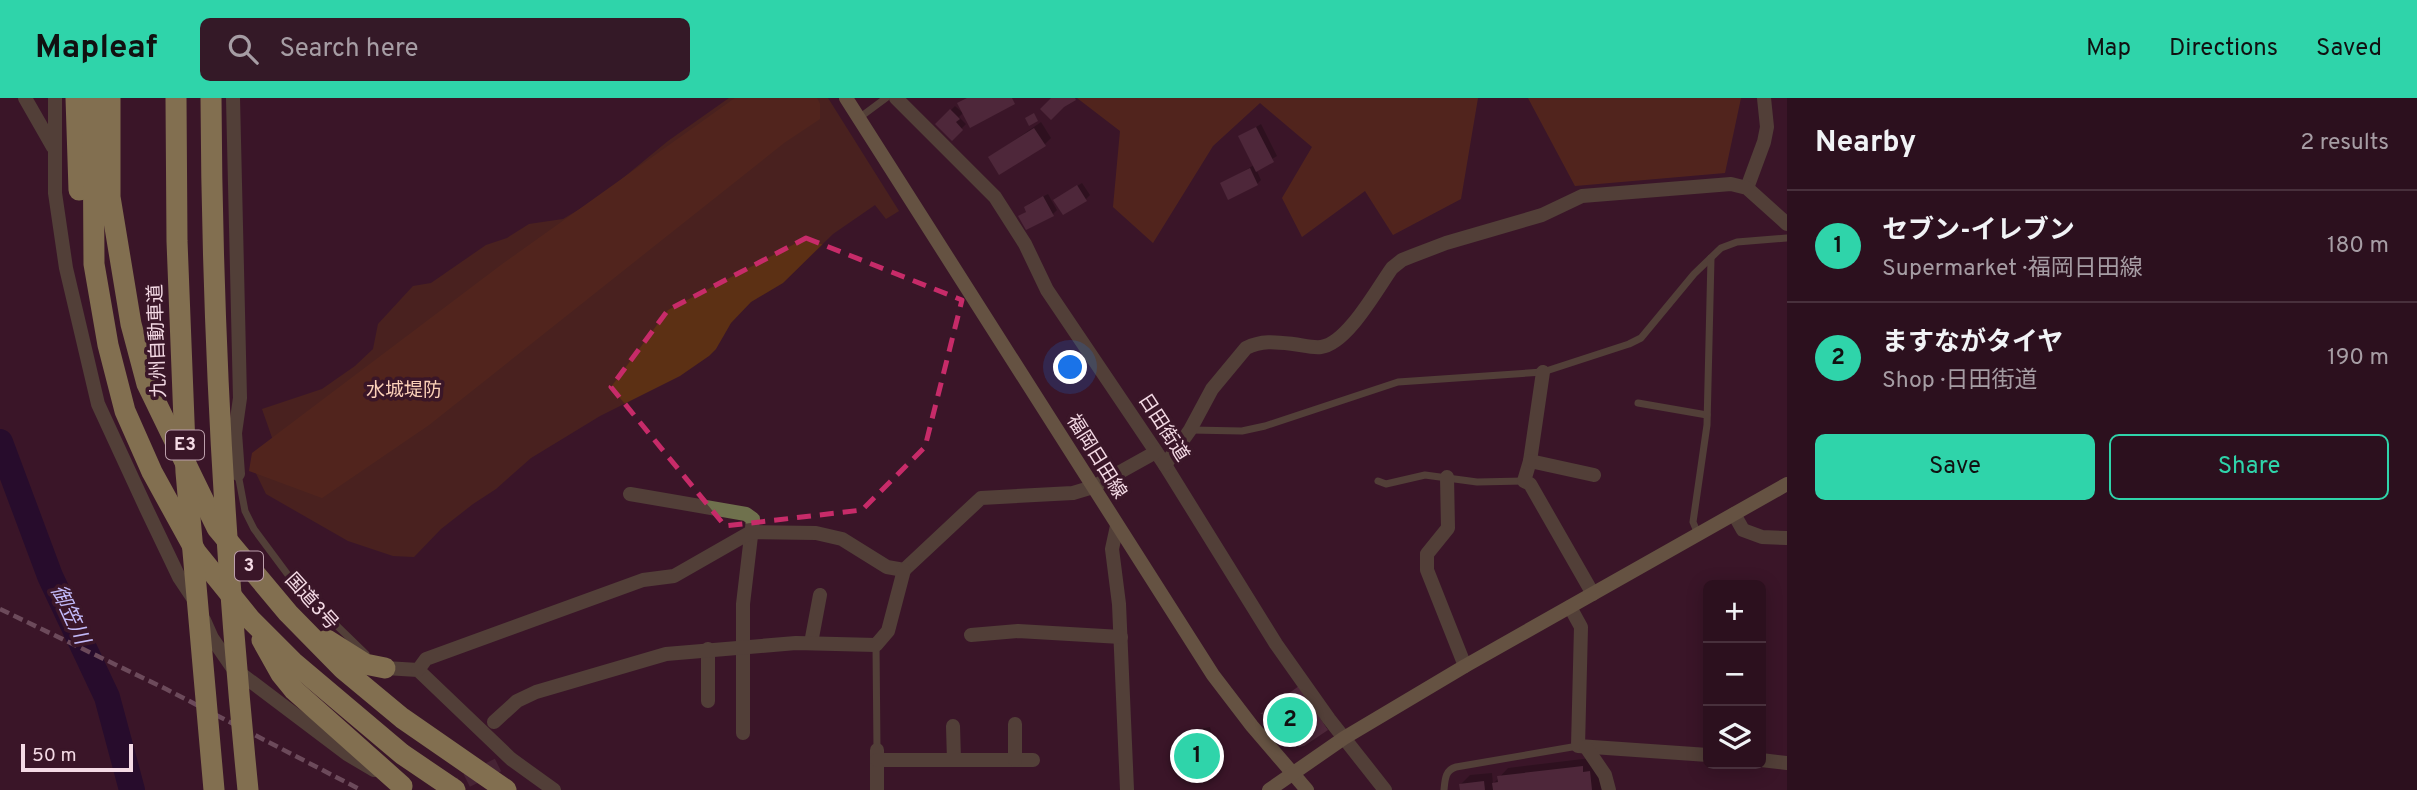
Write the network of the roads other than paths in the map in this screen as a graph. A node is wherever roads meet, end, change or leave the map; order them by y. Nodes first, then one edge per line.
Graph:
1 (25, 98) edge
2 (55, 98) edge
3 (76, 98) edge
4 (93, 98) edge
5 (110, 98) edge
6 (125, 98) edge
7 (176, 98) edge
8 (211, 98) edge
9 (233, 98) edge
10 (846, 98) edge
11 (886, 98) edge
12 (896, 98) edge
13 (1764, 98) edge
14 (859, 118) junction
15 (54, 149) junction
16 (1747, 188) junction
17 (1787, 224) edge
18 (1787, 238) edge
19 (118, 255) junction
20 (1711, 258) junction
21 (94, 264) junction
22 (1543, 372) junction
23 (1638, 403) dead end
24 (1707, 415) junction
25 (1191, 430) junction
26 (1156, 452) junction
27 (1530, 461) junction
28 (1165, 465) junction
29 (238, 474) joint
30 (1594, 475) dead end
31 (1447, 477) junction
32 (1378, 481) dead end
33 (1524, 481) junction
34 (1787, 484) edge
35 (1093, 487) junction
36 (631, 494) dead end
37 (1734, 514) junction
38 (1117, 526) junction
39 (751, 532) junction
40 (1698, 534) junction
41 (1787, 538) edge
42 (904, 570) junction
43 (1593, 594) junction
44 (820, 595) dead end
45 (1570, 607) junction
46 (288, 613) junction
47 (251, 621) junction
48 (971, 635) dead end
49 (1121, 636) junction
50 (811, 643) junction
51 (876, 645) junction
52 (742, 646) junction
53 (708, 649) junction
54 (1465, 666) junction
55 (385, 668) junction
56 (418, 670) junction
57 (708, 701) dead end
58 (494, 722) dead end
59 (1015, 724) dead end
60 (953, 726) dead end
61 (743, 733) dead end
62 (1345, 738) junction
63 (1582, 746) junction
64 (877, 755) junction
65 (1703, 755) edge
66 (954, 760) junction
67 (1015, 760) junction
68 (1033, 760) dead end
69 (1766, 761) edge
70 (1787, 763) edge
71 (1291, 773) junction
72 (406, 788) edge
73 (214, 790) edge
74 (248, 790) edge
75 (455, 790) edge
76 (506, 790) edge
77 (554, 790) edge
78 (877, 790) edge
79 (1127, 790) edge
80 (1269, 790) edge
81 (1307, 790) edge
82 (1385, 790) edge
83 (1444, 790) edge
84 (1609, 790) edge

1 - 15 street
2 - 15 street
3 - 21 highway, 3
4 - 21 highway, 3
5 - 19 highway, 国道3号 / 3
6 - 19 highway
7 - 73 highway, 九州自動車道 / E3, bridge
8 - 74 highway, E3, bridge
9 - 29 street
10 - 14 main road, 福岡日田線
11 - 14 lane
12 - 26 street, 日田街道
13 - 16 street
14 - 35 main road, 福岡日田線
15 - 72 street
16 - 17 street
16 - 25 street
18 - 20 lane
19 - 46 highway, 国道3号 / 3
20 - 22 lane
20 - 24 lane
21 - 47 highway, 3
22 - 25 lane
22 - 27 street
23 - 24 lane
24 - 40 lane
25 - 28 street
26 - 28 street, 日田街道
26 - 35 street
27 - 30 street
27 - 33 street
28 - 62 street, 日田街道
29 - 55 lane
31 - 32 lane
31 - 33 lane
31 - 54 street
33 - 43 street
34 - 37 main road
35 - 38 main road, 福岡日田線
35 - 42 street
36 - 39 street
37 - 40 main road
37 - 41 street
38 - 49 street
38 - 71 main road, 福岡日田線
39 - 42 street
39 - 52 street
39 - 56 street
40 - 43 main road
42 - 51 street
43 - 45 main road
44 - 50 street
45 - 54 main road
45 - 63 street
46 - 55 highway
46 - 76 highway, 国道3号 / 3
47 - 72 highway
47 - 75 highway, 3
48 - 49 street
49 - 79 street
50 - 51 street
50 - 52 street
51 - 64 lane
52 - 53 street
52 - 61 street
53 - 57 street
53 - 58 street
54 - 62 main road
55 - 56 street
56 - 77 street
59 - 67 street
60 - 66 street
62 - 71 main road
62 - 82 street, 日田街道
63 - 65 street
63 - 83 lane
63 - 84 street
64 - 66 street
64 - 78 street
66 - 67 street
67 - 68 street
69 - 70 street
71 - 80 main road
71 - 81 main road, 福岡日田線

